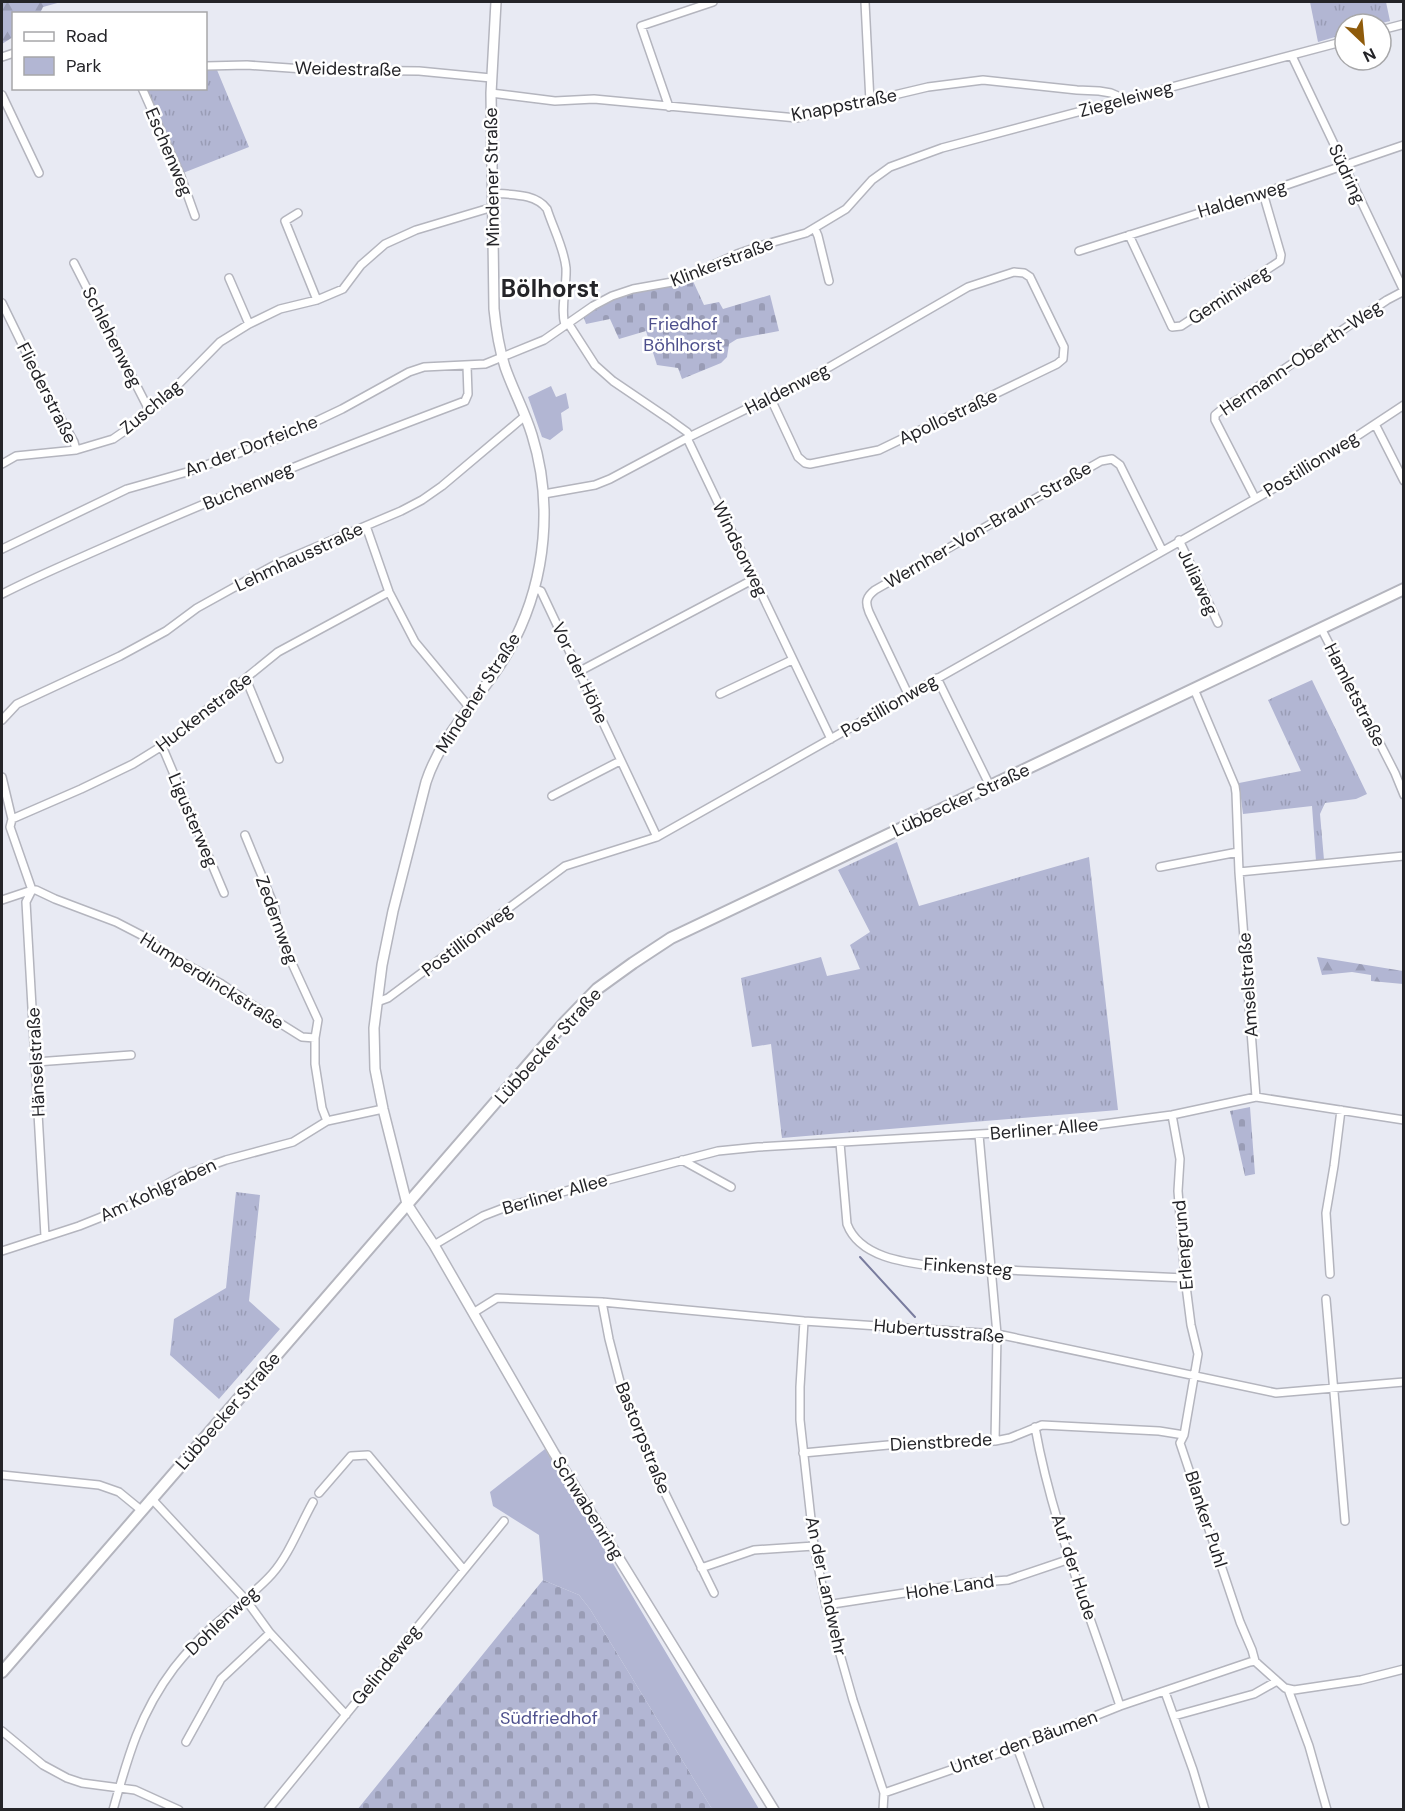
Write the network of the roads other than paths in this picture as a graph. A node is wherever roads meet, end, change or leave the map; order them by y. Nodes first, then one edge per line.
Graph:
1 (496, 2) edge
2 (713, 2) edge
3 (865, 2) edge
4 (1333, 44) edge
5 (1292, 56) junction
6 (207, 66) edge
7 (491, 78) junction
8 (143, 90) edge
9 (491, 93) junction
10 (2, 95) edge
11 (1121, 100) junction
12 (870, 102) junction
13 (669, 107) junction
14 (1404, 145) edge
15 (907, 159) joint
16 (1344, 166) junction
17 (39, 173) dead end
18 (493, 193) junction
19 (1263, 194) junction
20 (493, 207) junction
21 (298, 213) dead end
22 (195, 216) dead end
23 (815, 229) junction
24 (1129, 235) junction
25 (1079, 250) dead end
26 (74, 263) dead end
27 (1024, 273) joint
28 (228, 278) dead end
29 (829, 281) dead end
30 (1404, 291) edge
31 (317, 300) junction
32 (2, 303) edge
33 (249, 324) junction
34 (567, 324) junction
35 (503, 358) junction
36 (467, 366) junction
37 (770, 397) junction
38 (1404, 405) edge
39 (150, 411) junction
40 (525, 416) junction
41 (1375, 424) junction
42 (688, 437) junction
43 (76, 450) junction
44 (2, 464) edge
45 (1404, 481) edge
46 (544, 494) junction
47 (1255, 498) junction
48 (366, 526) junction
49 (1179, 540) junction
50 (2, 549) edge
51 (1162, 550) junction
52 (754, 579) junction
53 (1404, 589) edge
54 (535, 590) junction
55 (389, 592) junction
56 (2, 594) edge
57 (1218, 623) dead end
58 (1321, 628) junction
59 (792, 660) junction
60 (580, 671) junction
61 (937, 678) junction
62 (246, 679) junction
63 (1194, 689) junction
64 (720, 694) dead end
65 (908, 694) junction
66 (469, 707) junction
67 (2, 720) edge
68 (831, 739) junction
69 (162, 746) junction
70 (279, 759) dead end
71 (620, 761) junction
72 (2, 777) edge
73 (990, 786) junction
74 (1404, 795) edge
75 (552, 796) dead end
76 (11, 823) junction
77 (2, 826) edge
78 (245, 836) dead end
79 (657, 837) junction
80 (1238, 852) junction
81 (1404, 856) edge
82 (1160, 867) dead end
83 (1239, 872) junction
84 (32, 890) junction
85 (224, 893) dead end
86 (2, 900) edge
87 (376, 1002) junction
88 (315, 1038) junction
89 (131, 1055) dead end
90 (36, 1062) junction
91 (1256, 1097) junction
92 (383, 1110) junction
93 (1341, 1110) junction
94 (1172, 1115) junction
95 (1404, 1120) edge
96 (327, 1121) junction
97 (978, 1135) junction
98 (840, 1143) junction
99 (682, 1160) junction
100 (731, 1187) dead end
101 (407, 1204) junction
102 (45, 1236) junction
103 (434, 1245) junction
104 (2, 1251) edge
105 (991, 1269) junction
106 (1330, 1274) dead end
107 (1185, 1278) junction
108 (1326, 1299) dead end
109 (602, 1302) junction
110 (473, 1313) junction
111 (804, 1321) junction
112 (997, 1334) junction
113 (1193, 1375) junction
114 (1404, 1382) edge
115 (1334, 1389) junction
116 (1035, 1427) junction
117 (1184, 1435) junction
118 (995, 1441) junction
119 (803, 1453) junction
120 (2, 1475) edge
121 (319, 1493) dead end
122 (151, 1498) junction
123 (313, 1502) dead end
124 (141, 1510) junction
125 (504, 1521) dead end
126 (1345, 1521) dead end
127 (814, 1546) junction
128 (1070, 1559) junction
129 (701, 1568) junction
130 (464, 1570) junction
131 (714, 1593) dead end
132 (246, 1600) junction
133 (826, 1605) junction
134 (270, 1633) junction
135 (1255, 1661) junction
136 (1404, 1669) edge
137 (2, 1672) edge
138 (1277, 1681) junction
139 (1288, 1689) junction
140 (1165, 1692) junction
141 (1120, 1706) junction
142 (346, 1715) junction
143 (1174, 1716) junction
144 (2, 1731) edge
145 (186, 1742) dead end
146 (1017, 1747) junction
147 (119, 1788) junction
148 (884, 1793) junction
149 (113, 1809) edge
150 (179, 1809) edge
151 (268, 1809) edge
152 (774, 1809) edge
153 (883, 1809) edge
154 (1040, 1809) edge
155 (1205, 1809) edge
156 (1327, 1809) edge

1 - 7 street, Mindener Straße
2 - 13 street
3 - 12 street
4 - 5 street, Ziegeleiweg
5 - 11 street, Ziegeleiweg
5 - 16 street, Südring
6 - 7 street, Weidestraße
7 - 9 street, Mindener Straße
8 - 22 street, Eschenweg
9 - 13 street, Knappstraße
9 - 18 street, Mindener Straße
10 - 17 street
11 - 12 street, Knappstraße
11 - 15 street, Ziegeleiweg
12 - 13 street, Knappstraße
14 - 16 street, Haldenweg
15 - 23 street, Klinkerstraße
16 - 19 street, Haldenweg
16 - 30 street, Südring
18 - 20 street, Mindener Straße
18 - 34 street
19 - 24 street, Haldenweg
19 - 24 street, Geminiweg
20 - 31 street, Zuschlag
20 - 35 street, Mindener Straße
21 - 31 street
23 - 29 street
23 - 34 street, Klinkerstraße
24 - 25 street, Haldenweg
26 - 39 street, Schlehenweg
27 - 37 street, Haldenweg
27 - 37 street, Apollostraße
28 - 33 street
30 - 47 street, Hermann-Oberth-Weg
31 - 33 street, Zuschlag
32 - 43 street, Fliederstraße
33 - 39 street, Zuschlag
34 - 35 street, Klinkerstraße
34 - 42 street, Windsorweg
35 - 36 street, An der Dorfeiche
35 - 40 street, Mindener Straße
36 - 50 street, An der Dorfeiche
36 - 56 street, Buchenweg
37 - 42 street, Haldenweg
38 - 41 street, Postillionweg
39 - 43 street, Zuschlag
40 - 46 street, Mindener Straße
40 - 48 street, Lehmhausstraße
41 - 45 street
41 - 47 street, Postillionweg
42 - 46 street, Haldenweg
42 - 52 street, Windsorweg
43 - 44 street, Zuschlag
46 - 54 street, Mindener Straße
47 - 49 street, Postillionweg
48 - 55 street
48 - 67 street, Lehmhausstraße
49 - 51 street, Postillionweg
49 - 57 street, Juliaweg
51 - 61 street, Postillionweg
51 - 65 street, Wernher-Von-Braun-Straße
52 - 59 street, Windsorweg
52 - 60 street
53 - 58 main road, Lübbecker Straße
54 - 60 street, Vor der Höhe
54 - 66 street, Mindener Straße
55 - 62 street, Huckenstraße
55 - 66 street
58 - 63 main road, Lübbecker Straße
58 - 74 street, Hamletstraße
59 - 64 street
59 - 68 street, Windsorweg
60 - 71 street, Vor der Höhe
61 - 65 street, Postillionweg
61 - 73 street
62 - 69 street, Huckenstraße
62 - 70 street
63 - 73 main road, Lübbecker Straße
63 - 80 street, Amselstraße
65 - 68 street, Postillionweg
66 - 87 street, Mindener Straße
68 - 79 street, Postillionweg
69 - 76 street, Huckenstraße
69 - 85 street, Ligusterweg
71 - 75 street
71 - 79 street, Vor der Höhe
72 - 76 street
73 - 101 main road, Lübbecker Straße
76 - 77 street
76 - 84 street
78 - 88 street, Zedernweg
79 - 87 street, Postillionweg
80 - 82 street
80 - 83 street, Amselstraße
81 - 83 street
83 - 91 street, Amselstraße
84 - 86 street
84 - 88 street, Humperdinckstraße
84 - 90 street, Hänselstraße
87 - 92 street, Mindener Straße
88 - 96 street
89 - 90 street
90 - 102 street, Hänselstraße
91 - 93 street, Berliner Allee
91 - 94 street, Berliner Allee
92 - 96 street, Am Kohlgraben
92 - 101 street, Mindener Straße
93 - 95 street, Berliner Allee
93 - 106 street
94 - 97 street, Berliner Allee
94 - 107 street, Erlengrund
96 - 102 street, Am Kohlgraben
97 - 98 street, Berliner Allee
97 - 105 street
98 - 99 street, Berliner Allee
98 - 105 street, Finkensteg
99 - 100 street
99 - 103 street, Berliner Allee
101 - 103 street, Schwabenring
101 - 122 main road, Lübbecker Straße
102 - 104 street, Am Kohlgraben
103 - 110 street, Schwabenring
105 - 107 street, Finkensteg
105 - 112 street
107 - 113 street, Erlengrund
108 - 115 street
109 - 110 street, Hubertusstraße
109 - 111 street, Hubertusstraße
109 - 129 street, Bastorpstraße
110 - 152 street, Schwabenring
111 - 112 street, Hubertusstraße
111 - 119 street, An der Landwehr
112 - 113 street, Hubertusstraße
112 - 118 street
113 - 115 street, Hubertusstraße
113 - 117 street, Blanker Puhl
114 - 115 street, Hubertusstraße
115 - 126 street
116 - 117 street, Dienstbrede
116 - 118 street, Dienstbrede
116 - 128 street, Auf der Hude
117 - 135 street, Blanker Puhl
118 - 119 street, Dienstbrede
119 - 127 street, An der Landwehr
120 - 124 street
121 - 130 street
122 - 124 main road, Lübbecker Straße
122 - 132 street
123 - 132 street, Dohlenweg
124 - 137 main road, Lübbecker Straße
125 - 130 street, Gelindeweg
127 - 129 street
127 - 133 street, An der Landwehr
128 - 133 street, Hohe Land
128 - 141 street, Auf der Hude
129 - 131 street, Bastorpstraße
130 - 142 street, Gelindeweg
132 - 134 street
132 - 147 street, Dohlenweg
133 - 148 street, An der Landwehr
134 - 142 street
134 - 145 street
135 - 138 street
135 - 140 street, Unter den Bäumen
136 - 139 street
138 - 139 street
138 - 143 street
139 - 156 street
140 - 141 street, Unter den Bäumen
140 - 143 street
141 - 146 street, Unter den Bäumen
142 - 151 street, Gelindeweg
143 - 155 street
144 - 147 street
146 - 148 street, Unter den Bäumen
146 - 154 street
147 - 149 street, Dohlenweg
147 - 150 street
148 - 153 street, An der Landwehr

